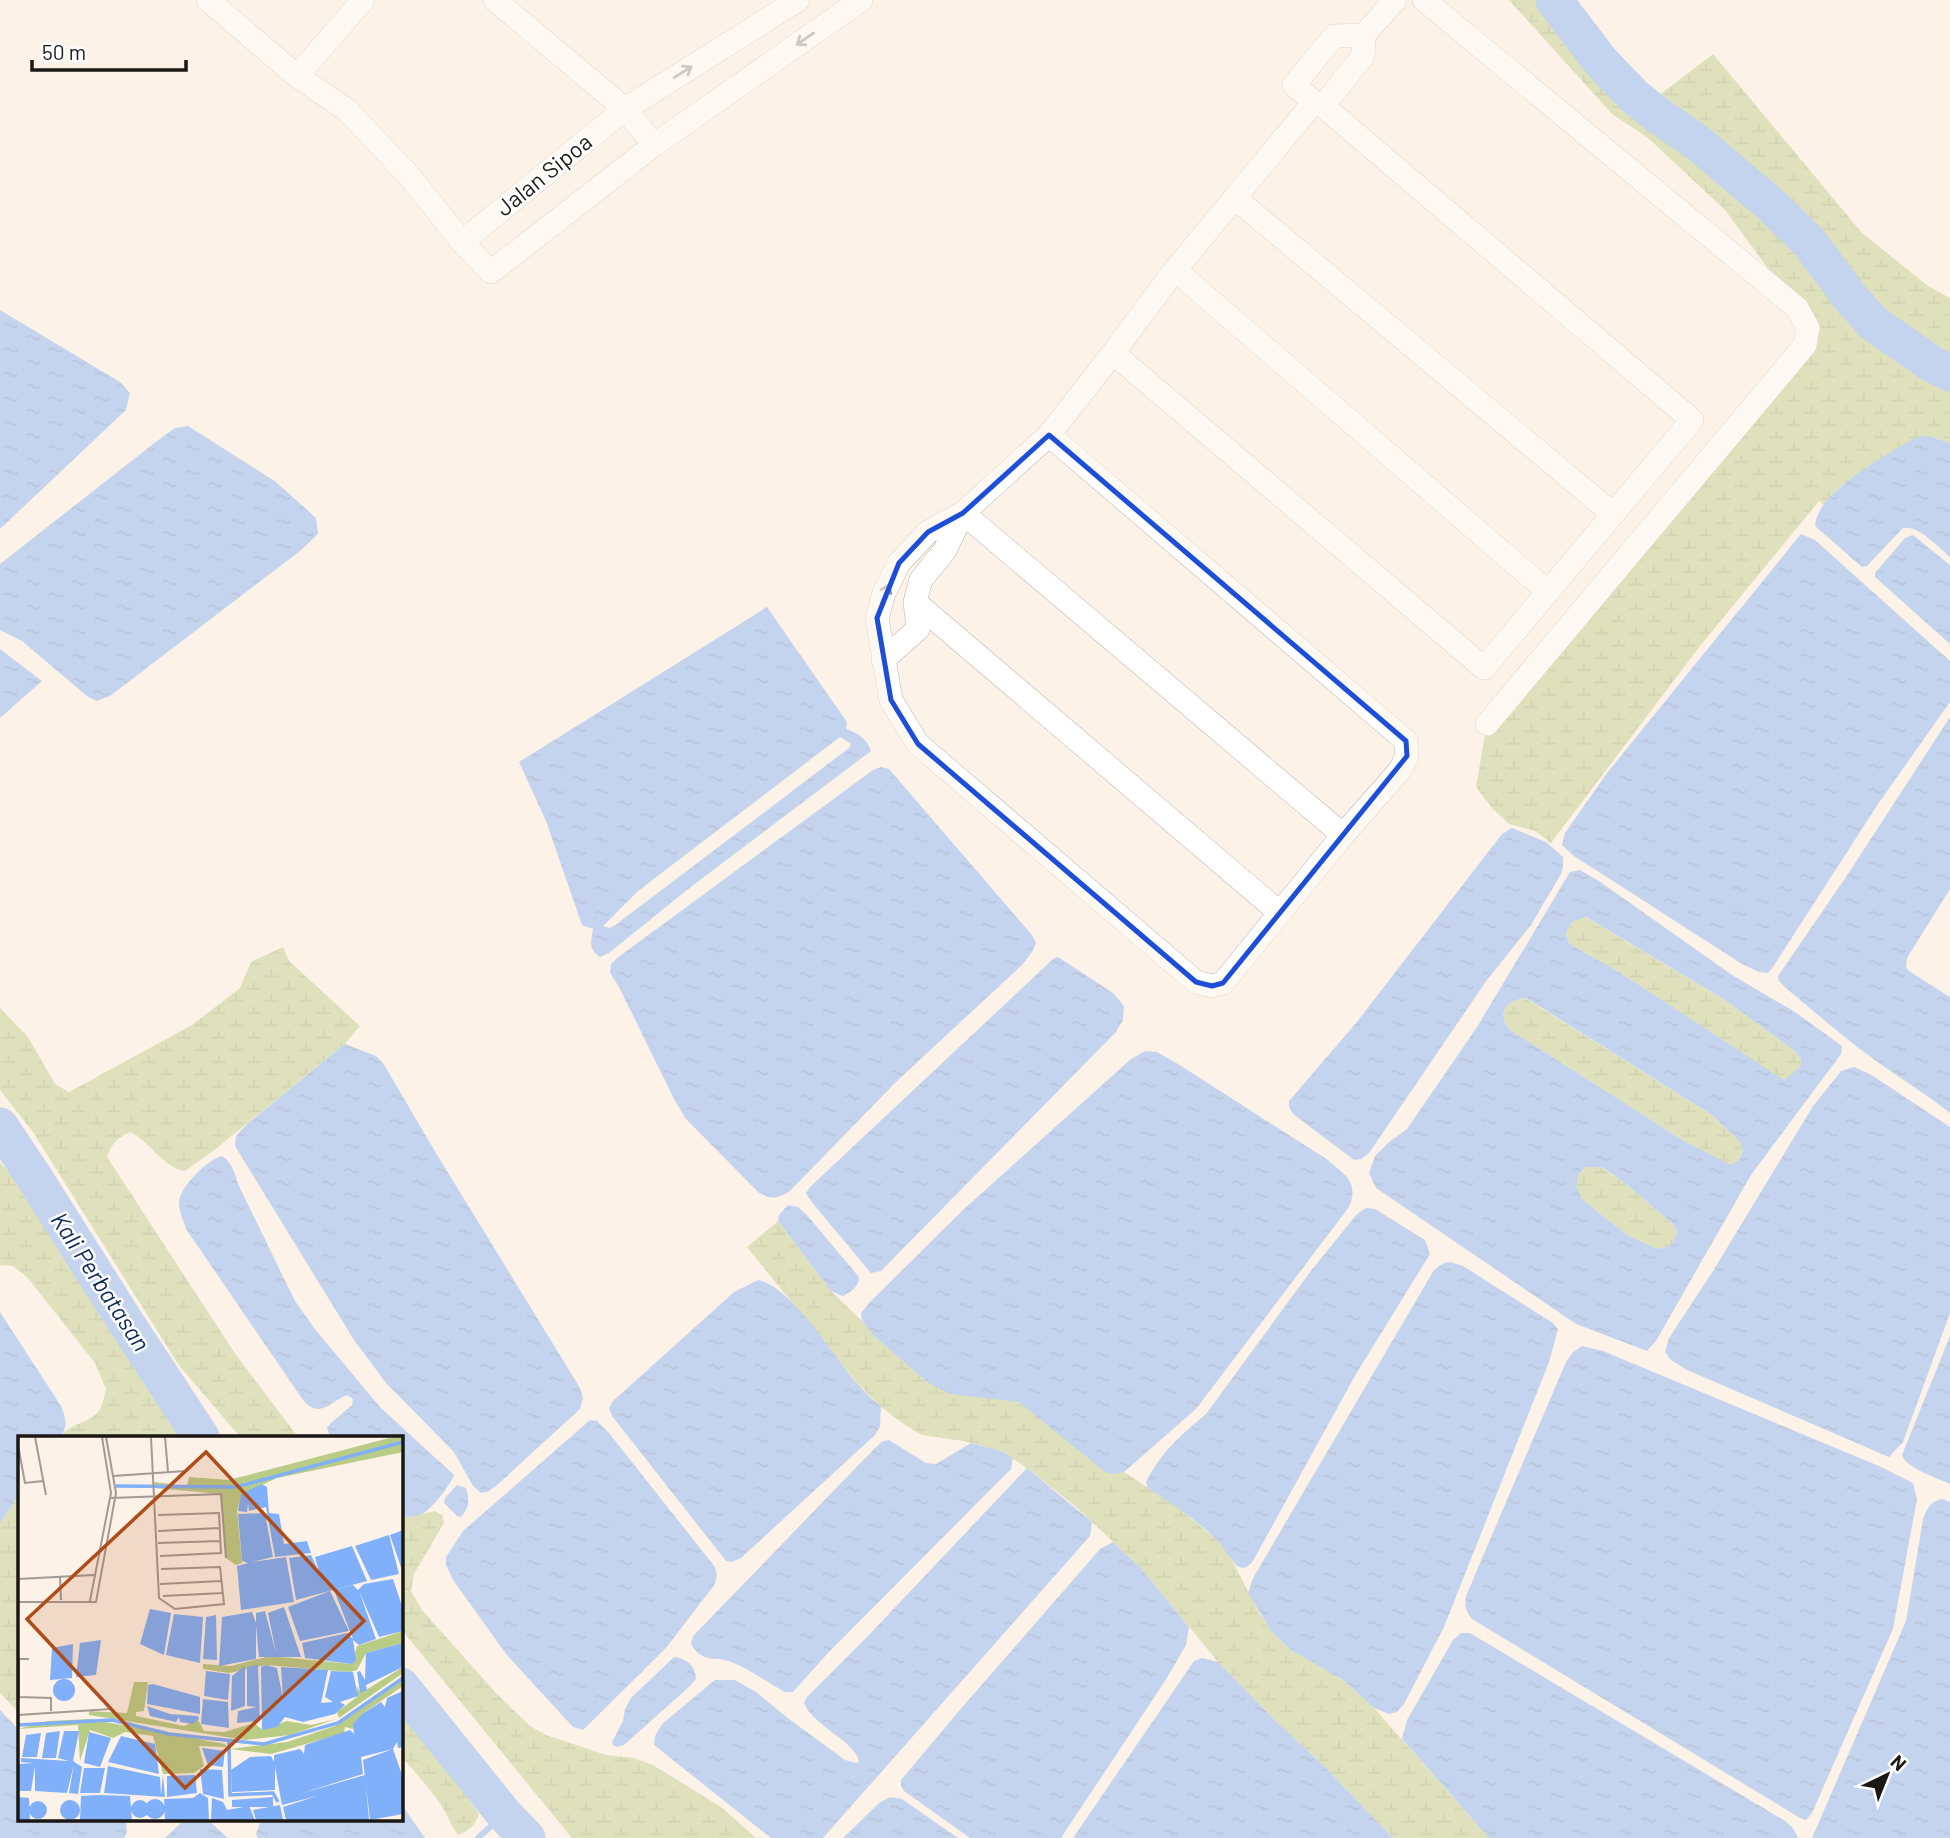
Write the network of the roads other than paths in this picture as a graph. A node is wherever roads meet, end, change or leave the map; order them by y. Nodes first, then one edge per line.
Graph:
1 (208, 0) edge
2 (363, 0) edge
3 (495, 0) edge
4 (798, 0) edge
5 (861, 0) edge
6 (1395, 0) edge
7 (1424, 0) edge
8 (1364, 35) junction
9 (297, 76) junction
10 (1319, 104) junction
11 (625, 109) junction
12 (654, 145) junction
13 (1235, 198) junction
14 (462, 242) junction
15 (1175, 270) junction
16 (1113, 354) junction
17 (1049, 435) junction
18 (964, 513) junction
19 (1612, 514) junction
20 (1548, 592) junction
21 (915, 602) junction
22 (883, 660) junction
23 (1487, 724) dead end
24 (1343, 835) junction
25 (1280, 913) junction

1 - 9 street
2 - 9 street
3 - 11 street
11 -> 4 street, Jalan Sipoa
5 -> 12 street
6 - 8 street
7 - 23 street
8 - 10 street
8 - 10 street
9 - 14 street
10 - 13 street
10 - 19 street
11 - 12 street
11 - 14 street, Jalan Sipoa
12 - 14 street
13 - 15 street
13 - 19 street
15 - 16 street
15 - 20 street
16 - 17 street
16 - 20 street
17 - 18 street
17 - 24 street
18 - 21 street
22 -> 18 street
18 - 24 street
19 - 20 street
21 - 22 street
21 - 25 street
22 - 25 street
24 - 25 street

